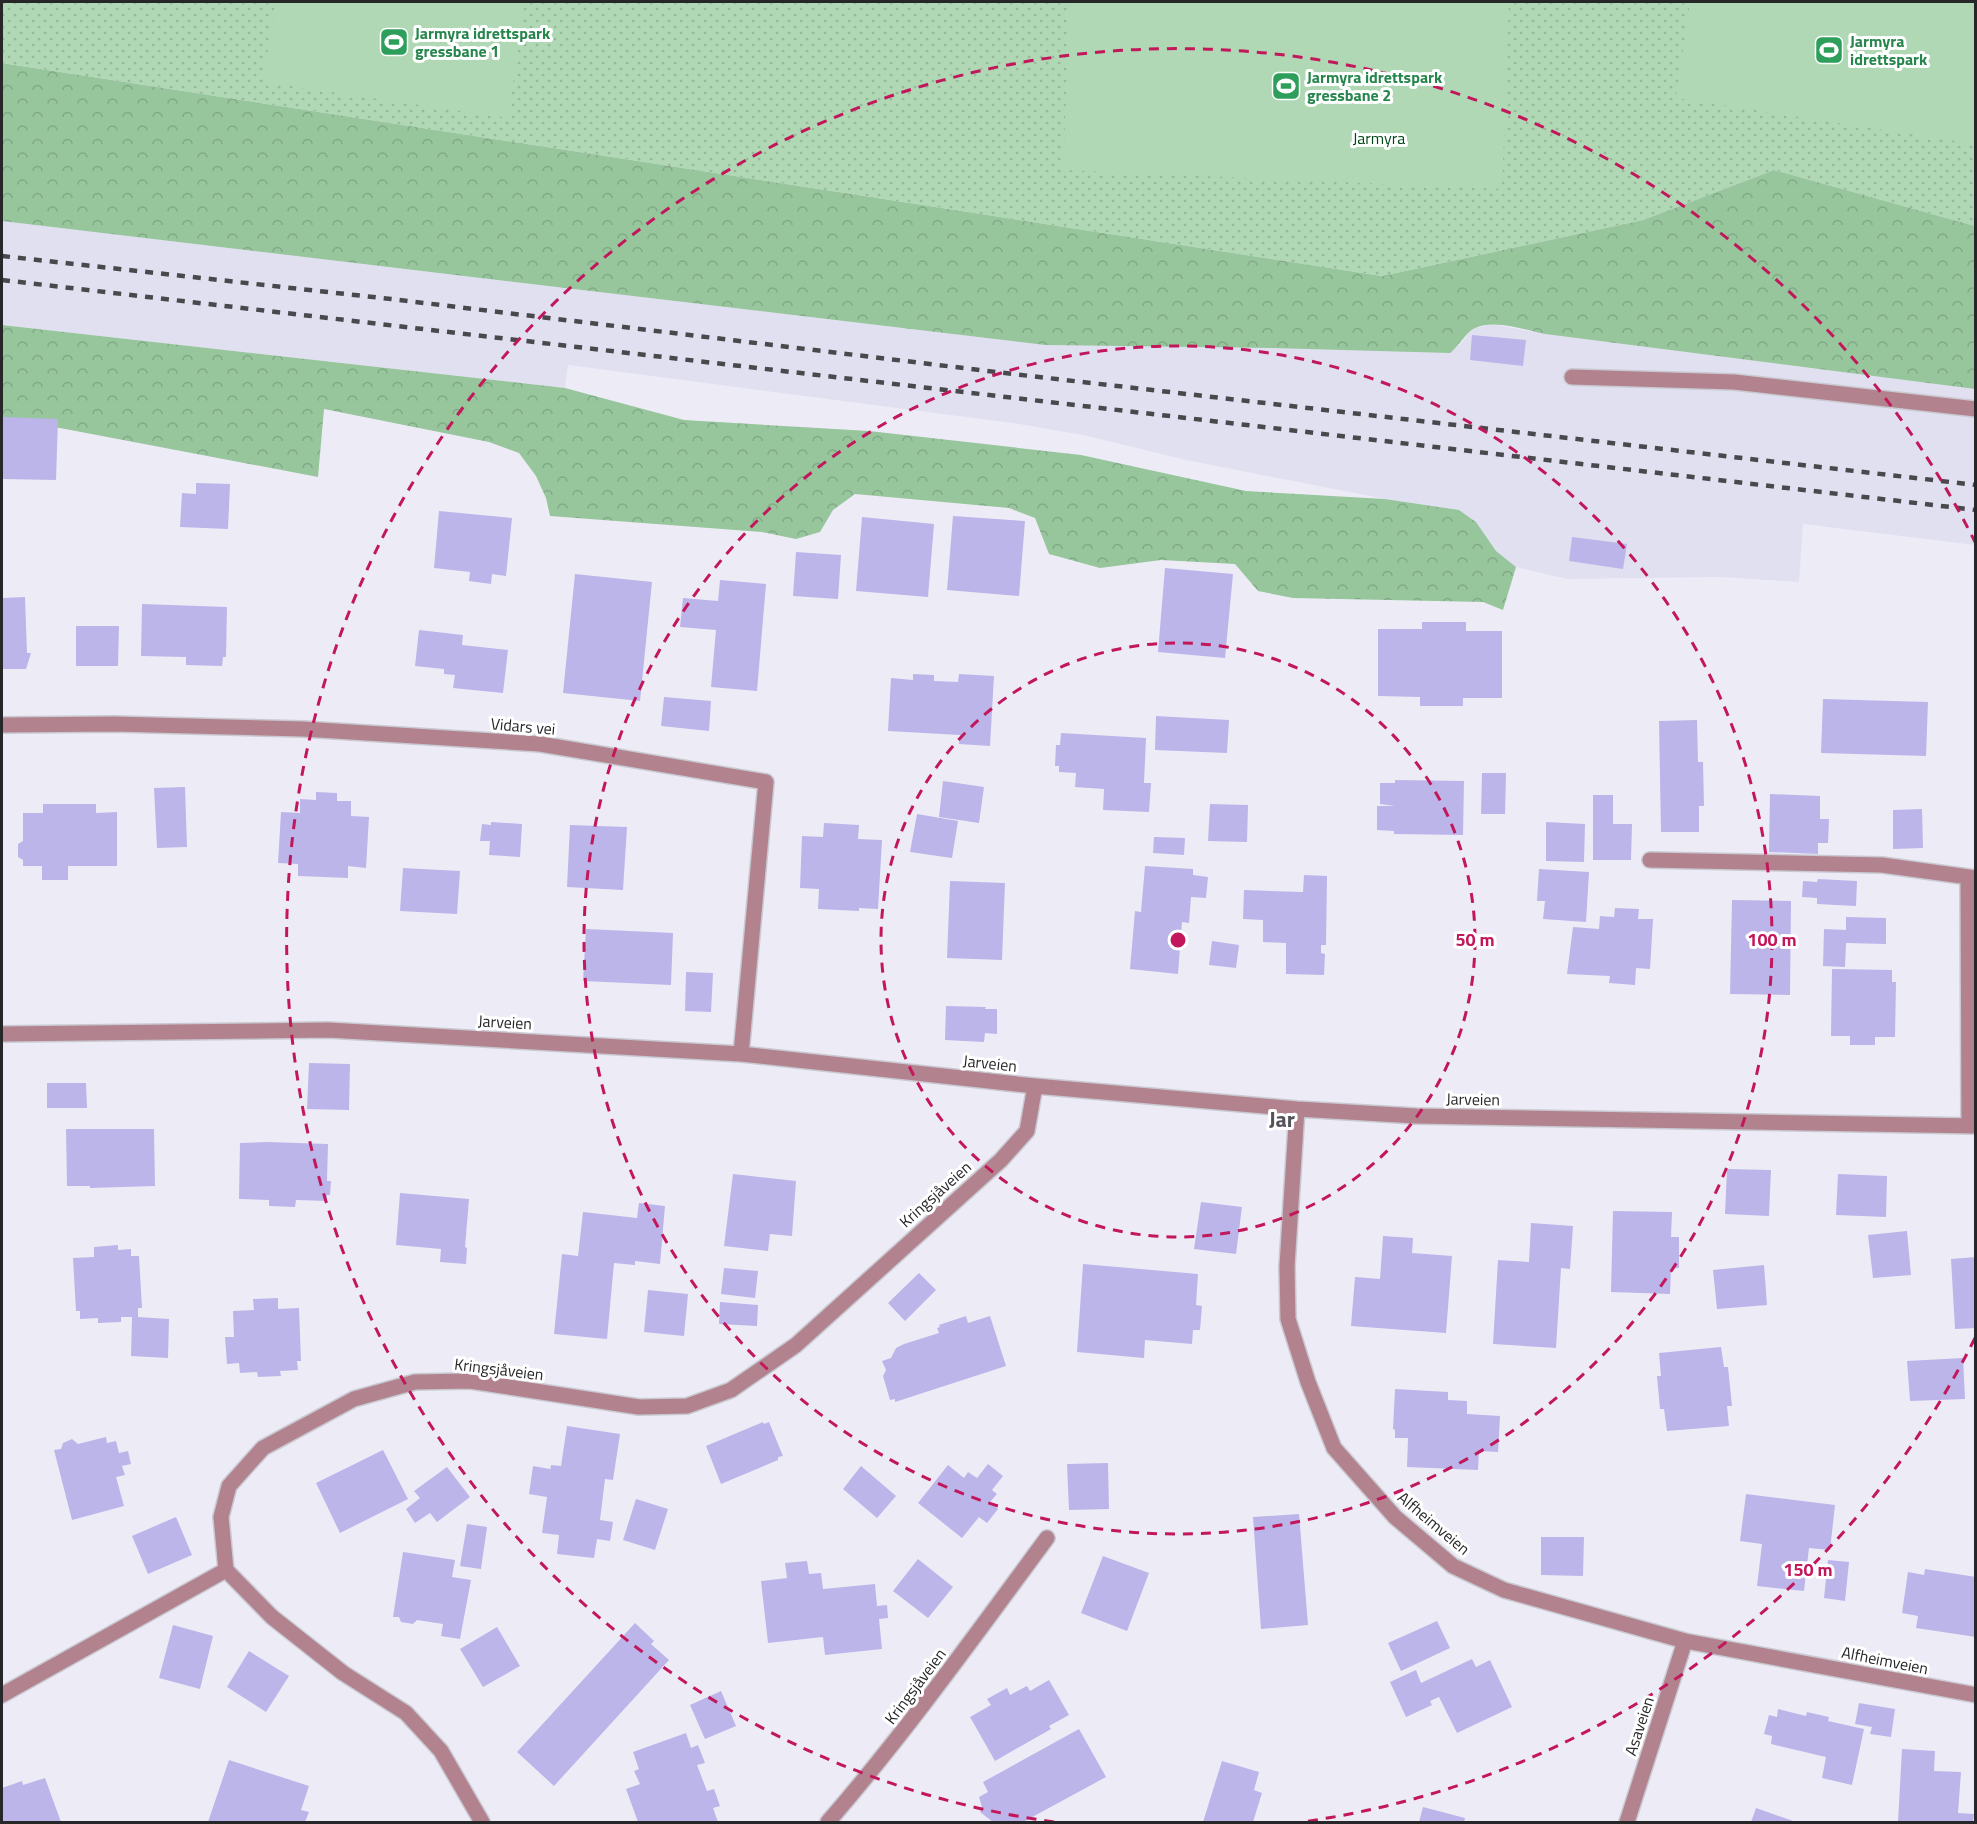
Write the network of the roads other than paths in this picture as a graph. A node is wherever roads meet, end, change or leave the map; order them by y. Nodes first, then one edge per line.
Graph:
1 (1572, 377) dead end
2 (1976, 409) edge
3 (2, 725) edge
4 (1650, 860) dead end
5 (1972, 878) edge
6 (2, 1034) edge
7 (741, 1054) junction
8 (1035, 1086) junction
9 (1297, 1109) junction
10 (1972, 1126) edge
11 (1047, 1538) dead end
12 (226, 1570) junction
13 (1686, 1641) junction
14 (2, 1695) edge
15 (1976, 1695) edge
16 (482, 1822) edge
17 (828, 1822) edge
18 (1627, 1822) edge

1 - 2 street
3 - 7 street, Vidars vei
4 - 5 street
5 - 10 street
6 - 7 street, Jarveien
7 - 8 street, Jarveien
8 - 9 street, Jarveien
8 - 12 street, Kringsjåveien
9 - 10 street, Jarveien
9 - 13 street, Alfheimveien
11 - 17 street, Kringsjåveien
12 - 14 street
12 - 16 street
13 - 15 street, Alfheimveien
13 - 18 street, Asaveien

